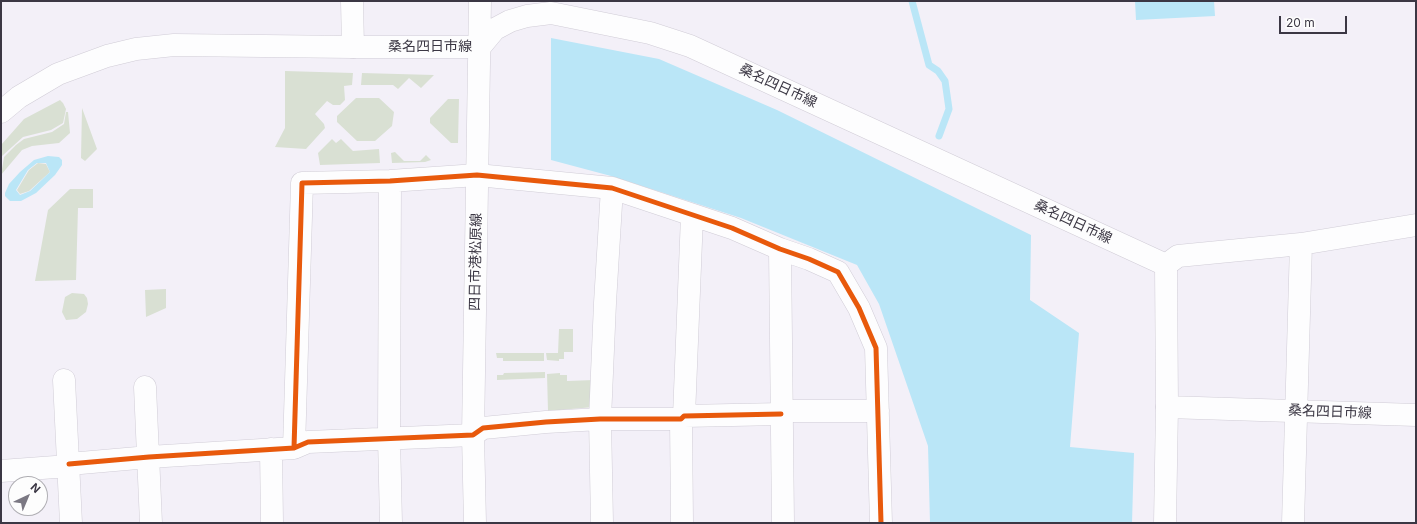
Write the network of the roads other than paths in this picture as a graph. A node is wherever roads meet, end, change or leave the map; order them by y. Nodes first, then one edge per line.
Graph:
1 (352, 1) edge
2 (480, 1) edge
3 (552, 7) edge
4 (353, 47) junction
5 (480, 54) junction
6 (1, 112) edge
7 (477, 171) junction
8 (390, 181) junction
9 (612, 188) junction
10 (692, 216) junction
11 (1416, 225) edge
12 (1301, 244) junction
13 (780, 248) junction
14 (1166, 265) junction
15 (64, 380) dead end
16 (145, 387) dead end
17 (1167, 407) junction
18 (878, 411) junction
19 (1296, 411) junction
20 (781, 412) junction
21 (1416, 415) edge
22 (683, 417) junction
23 (600, 419) junction
24 (473, 435) junction
25 (389, 438) junction
26 (294, 448) junction
27 (271, 449) junction
28 (149, 457) junction
29 (69, 465) junction
30 (1, 471) edge
31 (71, 523) edge
32 (151, 523) edge
33 (272, 523) edge
34 (391, 523) edge
35 (475, 523) edge
36 (602, 523) edge
37 (682, 523) edge
38 (782, 523) edge
39 (881, 523) edge
40 (1165, 523) edge
41 (1293, 523) edge

1 - 4 street
2 - 5 street, 四日市港松原線
3 - 5 street, 桑名四日市線
3 - 14 street, 桑名四日市線
4 - 5 street, 桑名四日市線
4 - 6 street, 桑名四日市線
5 - 7 street, 四日市港松原線
7 - 8 street
7 - 9 street
7 - 24 street, 四日市港松原線
8 - 25 street
8 - 26 street
9 - 10 street
9 - 23 street
10 - 13 street
10 - 22 street
11 - 12 street
12 - 14 street
12 - 19 street
13 - 18 street
13 - 20 street
14 - 17 street
15 - 29 street
16 - 28 street
17 - 19 street, 桑名四日市線
17 - 40 street
18 - 20 street
18 - 39 street
19 - 21 street, 桑名四日市線
19 - 41 street
20 - 22 street
20 - 38 street
22 - 23 street
22 - 37 street
23 - 24 street
23 - 36 street
24 - 25 street
24 - 35 street, 四日市港松原線
25 - 26 street
25 - 34 street
26 - 27 street
27 - 28 street
27 - 33 street
28 - 29 street
28 - 32 street
29 - 30 street
29 - 31 street

